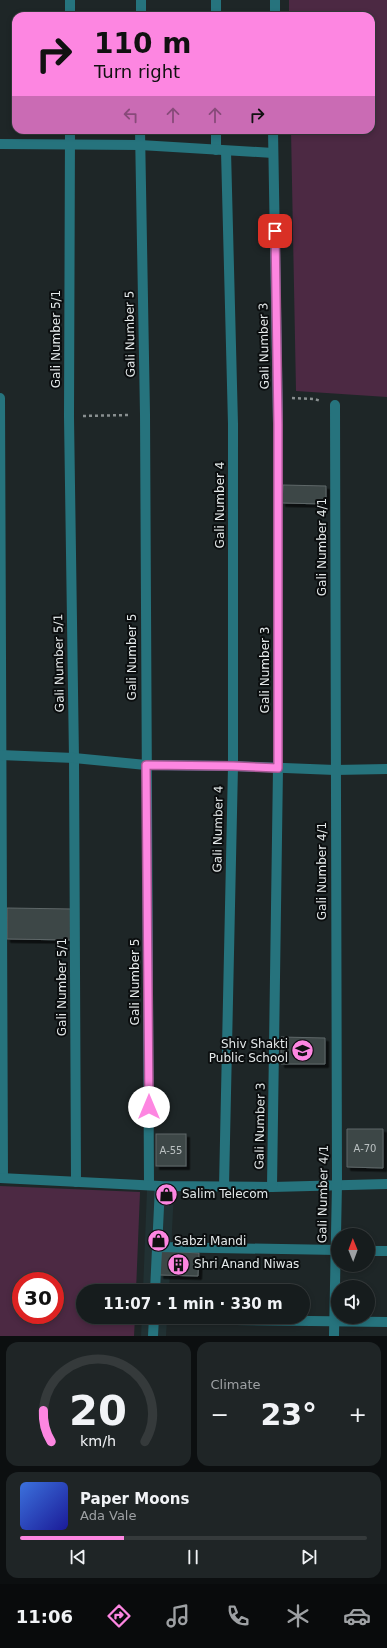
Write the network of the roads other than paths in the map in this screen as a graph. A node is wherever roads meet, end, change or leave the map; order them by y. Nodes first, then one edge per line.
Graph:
1 (70, 0) edge
2 (141, 0) edge
3 (216, 0) edge
4 (275, 0) edge
5 (70, 12) edge
6 (141, 12) edge
7 (216, 12) edge
8 (275, 12) edge
9 (70, 134) edge
10 (140, 134) edge
11 (217, 134) edge
12 (274, 134) edge
13 (0, 144) edge
14 (71, 144) junction
15 (140, 144) junction
16 (221, 150) junction
17 (273, 153) junction
18 (0, 398) edge
19 (335, 405) road end
20 (1, 755) edge
21 (74, 758) junction
22 (146, 765) junction
23 (233, 766) junction
24 (278, 768) junction
25 (387, 769) edge
26 (335, 770) junction
27 (1, 1178) edge
28 (76, 1182) junction
29 (337, 1184) junction
30 (387, 1184) edge
31 (154, 1185) junction
32 (224, 1187) junction
33 (272, 1187) junction
34 (337, 1228) edge
35 (157, 1247) junction
36 (331, 1250) edge
37 (375, 1251) edge
38 (387, 1251) edge
39 (155, 1284) edge
40 (310, 1321) edge
41 (331, 1322) edge
42 (375, 1322) edge
43 (387, 1322) edge
44 (154, 1324) edge
45 (334, 1324) edge
46 (153, 1336) edge
47 (334, 1336) edge

1 - 5 street
2 - 6 street
3 - 7 street
4 - 8 street
9 - 14 street, Gali Number 5/1
10 - 15 street, Gali Number 5
11 - 16 street, Gali Number 4
12 - 17 street, Gali Number 3
13 - 14 street
14 - 15 street
14 - 21 street, Gali Number 5/1
15 - 16 street
15 - 22 street, Gali Number 5
16 - 17 street
16 - 23 street, Gali Number 4
17 - 24 street, Gali Number 3
18 - 20 street
19 - 26 street, Gali Number 4/1
20 - 21 street
20 - 27 street
21 - 22 street
21 - 28 street, Gali Number 5/1
22 - 23 street
22 - 31 street, Gali Number 5
23 - 24 street
23 - 32 street, Gali Number 4
24 - 26 street
24 - 33 street, Gali Number 3
25 - 26 street
26 - 29 street, Gali Number 4/1
27 - 28 street
28 - 31 street
29 - 30 street
29 - 33 street
29 - 34 street, Gali Number 4/1
31 - 32 street
31 - 35 street, Gali Number 5
32 - 33 street
35 - 36 street
35 - 39 street, Gali Number 5
37 - 38 street
40 - 41 street
42 - 43 street
44 - 46 street
45 - 47 street, Gali Number 4/1

